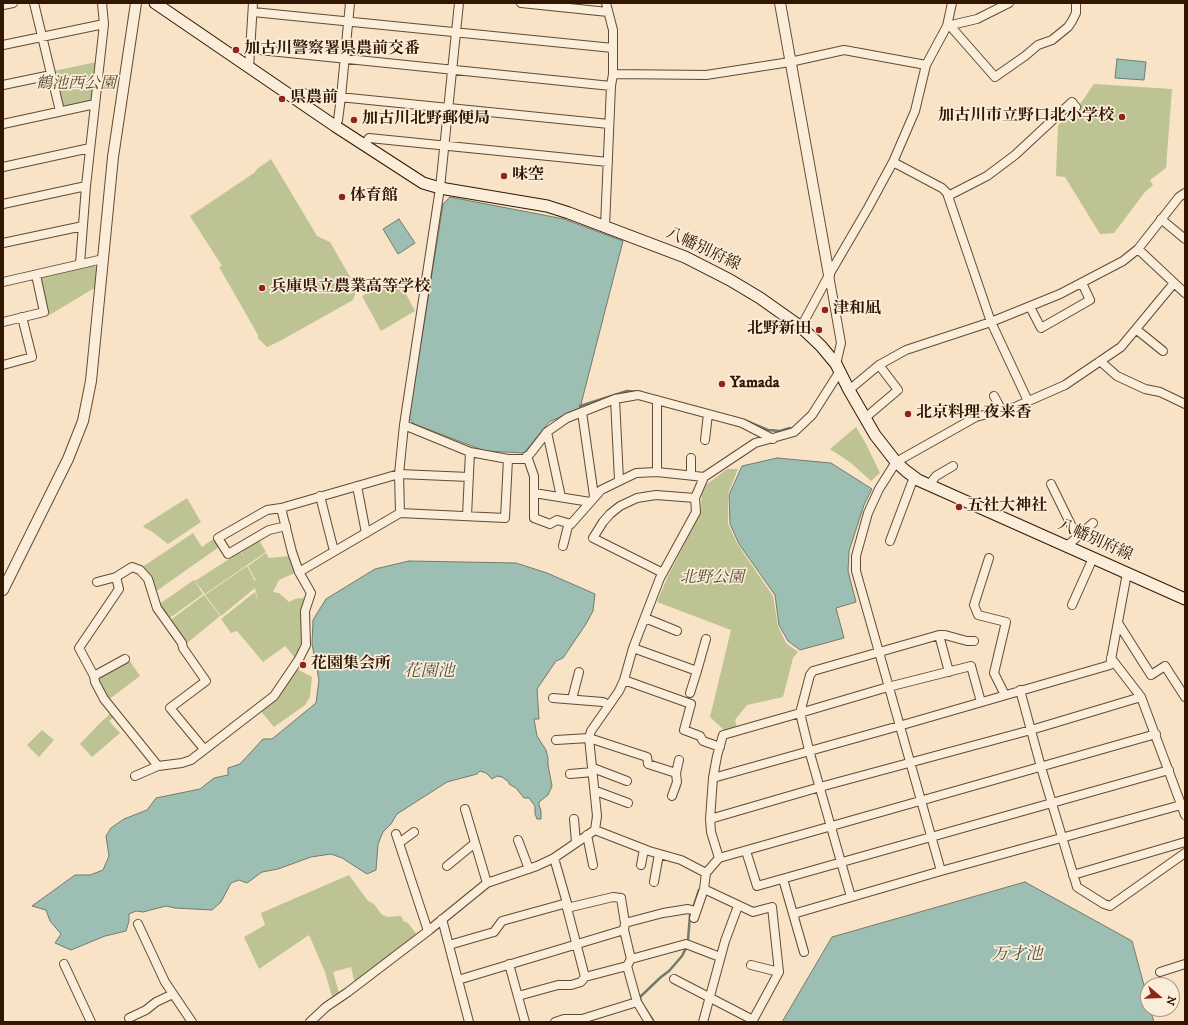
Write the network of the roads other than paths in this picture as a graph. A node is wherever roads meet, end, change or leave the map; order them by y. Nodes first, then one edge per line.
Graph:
1 (14, 3) edge
2 (34, 3) edge
3 (102, 3) edge
4 (136, 3) edge
5 (155, 3) edge
6 (253, 3) edge
7 (350, 3) edge
8 (459, 3) edge
9 (521, 3) edge
10 (606, 3) edge
11 (780, 3) edge
12 (952, 3) edge
13 (1009, 3) edge
14 (1076, 3) edge
15 (3, 5) edge
16 (253, 12) junction
17 (608, 12) junction
18 (348, 22) junction
19 (104, 24) junction
20 (947, 26) junction
21 (456, 33) junction
22 (42, 36) junction
23 (3, 45) edge
24 (614, 48) junction
25 (250, 49) junction
26 (344, 59) junction
27 (790, 62) junction
28 (926, 65) junction
29 (249, 68) junction
30 (452, 70) junction
31 (51, 74) junction
32 (614, 74) junction
33 (3, 85) edge
34 (611, 86) junction
35 (341, 97) junction
36 (294, 98) junction
37 (95, 104) junction
38 (1076, 106) dead end
39 (449, 107) junction
40 (60, 111) junction
41 (3, 124) edge
42 (609, 124) junction
43 (335, 126) junction
44 (364, 145) junction
45 (445, 145) junction
46 (90, 148) junction
47 (608, 162) junction
48 (893, 162) junction
49 (3, 167) edge
50 (86, 186) junction
51 (440, 188) junction
52 (1185, 193) edge
53 (948, 196) junction
54 (3, 204) edge
55 (1160, 219) junction
56 (83, 226) junction
57 (605, 226) junction
58 (1185, 239) edge
59 (3, 243) edge
60 (1138, 249) junction
61 (103, 259) junction
62 (80, 264) junction
63 (36, 275) junction
64 (828, 275) junction
65 (3, 282) edge
66 (1082, 283) junction
67 (1174, 283) junction
68 (1185, 293) edge
69 (1030, 307) junction
70 (22, 317) junction
71 (3, 322) edge
72 (991, 322) junction
73 (801, 327) junction
74 (1136, 330) junction
75 (1163, 351) dead end
76 (1100, 362) junction
77 (3, 365) edge
78 (879, 365) junction
79 (838, 368) junction
80 (849, 390) junction
81 (994, 396) dead end
82 (615, 399) junction
83 (657, 400) junction
84 (1028, 401) junction
85 (1185, 404) edge
86 (1002, 411) junction
87 (582, 412) junction
88 (708, 414) junction
89 (865, 418) junction
90 (404, 425) junction
91 (547, 432) junction
92 (773, 439) junction
93 (705, 440) dead end
94 (470, 452) junction
95 (527, 456) junction
96 (508, 458) junction
97 (691, 458) dead end
98 (896, 462) junction
99 (953, 466) dead end
100 (657, 472) junction
101 (400, 474) junction
102 (690, 475) junction
103 (469, 476) junction
104 (704, 477) junction
105 (914, 477) junction
106 (619, 480) junction
107 (1051, 484) dead end
108 (929, 485) junction
109 (357, 486) junction
110 (534, 493) junction
111 (320, 496) junction
112 (561, 497) junction
113 (695, 498) junction
114 (592, 499) junction
115 (281, 508) junction
116 (400, 513) junction
117 (467, 516) junction
118 (1093, 523) dead end
119 (571, 524) junction
120 (286, 526) junction
121 (366, 533) junction
122 (1079, 535) junction
123 (890, 541) dead end
124 (563, 546) dead end
125 (1067, 546) junction
126 (334, 551) junction
127 (989, 558) dead end
128 (1093, 558) junction
129 (298, 572) junction
130 (663, 573) junction
131 (1127, 573) junction
132 (116, 577) junction
133 (97, 582) dead end
134 (3, 590) edge
135 (1185, 599) edge
136 (1072, 605) dead end
137 (645, 618) junction
138 (1118, 623) junction
139 (677, 631) dead end
140 (939, 635) junction
141 (706, 638) dead end
142 (974, 641) dead end
143 (633, 648) junction
144 (878, 653) junction
145 (1111, 658) junction
146 (125, 659) dead end
147 (696, 671) junction
148 (579, 672) dead end
149 (949, 672) junction
150 (1150, 675) junction
151 (94, 676) junction
152 (624, 680) junction
153 (1155, 683) dead end
154 (888, 687) junction
155 (694, 690) dead end
156 (1020, 690) junction
157 (1005, 695) junction
158 (1141, 697) junction
159 (1185, 697) edge
160 (553, 698) dead end
161 (572, 699) junction
162 (981, 702) junction
163 (609, 705) junction
164 (800, 713) junction
165 (899, 726) junction
166 (1031, 730) junction
167 (1156, 734) junction
168 (590, 738) junction
169 (556, 740) dead end
170 (720, 747) junction
171 (204, 749) junction
172 (809, 750) junction
173 (679, 760) dead end
174 (910, 763) junction
175 (158, 766) junction
176 (1041, 767) junction
177 (593, 770) junction
178 (1169, 770) junction
179 (676, 773) junction
180 (570, 774) dead end
181 (135, 776) dead end
182 (713, 778) junction
183 (627, 781) dead end
184 (820, 787) junction
185 (596, 791) junction
186 (672, 796) dead end
187 (1182, 800) edge
188 (921, 802) junction
189 (1052, 802) junction
190 (628, 803) dead end
191 (465, 809) dead end
192 (1185, 815) edge
193 (574, 819) dead end
194 (710, 819) junction
195 (831, 827) junction
196 (595, 830) junction
197 (414, 832) dead end
198 (396, 834) dead end
199 (587, 835) junction
200 (931, 836) junction
201 (1063, 838) junction
202 (518, 840) dead end
203 (576, 842) junction
204 (1185, 842) edge
205 (399, 843) junction
206 (475, 843) junction
207 (644, 849) junction
208 (746, 851) junction
209 (1185, 853) edge
210 (659, 854) junction
211 (554, 858) junction
212 (719, 858) junction
213 (841, 862) junction
214 (593, 865) dead end
215 (641, 865) dead end
216 (447, 866) dead end
217 (529, 869) junction
218 (941, 871) junction
219 (706, 873) junction
220 (1073, 875) junction
221 (783, 879) junction
222 (654, 882) dead end
223 (487, 883) junction
224 (704, 889) junction
225 (851, 897) junction
226 (567, 905) junction
227 (738, 906) junction
228 (793, 914) junction
229 (442, 919) junction
230 (138, 924) dead end
231 (624, 926) junction
232 (428, 931) junction
233 (576, 944) junction
234 (449, 945) junction
235 (804, 952) dead end
236 (720, 957) junction
237 (629, 963) junction
238 (64, 964) dead end
239 (508, 964) junction
240 (1185, 964) edge
241 (751, 965) dead end
242 (779, 972) junction
243 (1160, 972) dead end
244 (585, 977) junction
245 (458, 980) junction
246 (674, 980) dead end
247 (173, 994) junction
248 (518, 996) junction
249 (710, 998) junction
250 (637, 1002) junction
251 (129, 1018) dead end
252 (91, 1022) edge
253 (192, 1022) edge
254 (310, 1022) edge
255 (469, 1022) edge
256 (525, 1022) edge
257 (555, 1022) edge
258 (648, 1022) edge
259 (703, 1022) edge

1 - 15 street
2 - 22 street
3 - 19 street
4 - 61 street
5 - 29 main road, 八幡別府線
6 - 16 street
7 - 18 street
8 - 21 street
9 - 17 street
10 - 17 street
11 - 27 street
12 - 20 street
13 - 20 street
14 - 20 street
16 - 18 street
16 - 25 street
17 - 24 street
18 - 21 street
18 - 26 street
19 - 22 street
19 - 37 street
20 - 28 street
21 - 24 street
21 - 30 street
22 - 23 street
22 - 31 street
24 - 32 street
25 - 26 street
25 - 29 street
26 - 30 street
26 - 35 street
27 - 28 street
27 - 32 street
27 - 64 street
28 - 48 street
29 - 36 main road, 八幡別府線
30 - 34 street
30 - 39 street
31 - 33 street
31 - 40 street
32 - 34 street
34 - 42 street
35 - 36 street
35 - 39 street
35 - 43 street
36 - 43 main road, 八幡別府線
37 - 40 street
37 - 46 street
38 - 53 street
39 - 42 street
39 - 45 street
40 - 41 street
42 - 47 street
43 - 44 main road, 八幡別府線
44 - 45 street
44 - 51 main road, 八幡別府線
45 - 47 street
45 - 51 street
46 - 49 street
46 - 50 street
47 - 57 street
48 - 53 street
48 - 64 street
50 - 54 street
50 - 56 street
51 - 57 main road, 八幡別府線
51 - 90 street
52 - 55 street
53 - 72 street
55 - 58 street
55 - 60 street
56 - 59 street
56 - 62 street
57 - 73 main road, 八幡別府線
60 - 66 street
60 - 67 street
61 - 62 street
61 - 134 street
62 - 63 street
63 - 65 street
63 - 70 street
64 - 73 street
64 - 79 street
66 - 69 street
66 - 69 street
67 - 68 street
67 - 74 street
69 - 72 street
70 - 71 street
70 - 77 street
72 - 78 street
72 - 84 street
73 - 79 main road, 八幡別府線
74 - 75 street
74 - 76 street
76 - 84 street
76 - 85 street
78 - 80 street
78 - 89 street
79 - 80 main road, 八幡別府線
79 - 92 street
80 - 89 main road, 八幡別府線
81 - 86 street
82 - 83 street
82 - 87 street
82 - 106 street
83 - 88 street
83 - 100 street
84 - 86 street
86 - 98 street
87 - 91 street
87 - 114 street
88 - 92 street
88 - 93 street
89 - 98 main road, 八幡別府線
90 - 94 street
90 - 101 street
91 - 95 street
91 - 112 street
92 - 104 street
94 - 96 street
94 - 103 street
95 - 96 street
95 - 110 street
96 - 117 street
97 - 102 street
98 - 105 main road, 八幡別府線
98 - 144 street
99 - 108 street
100 - 102 street
100 - 106 street
101 - 103 street
101 - 109 street
101 - 116 street
102 - 104 street
103 - 117 street
104 - 113 street
105 - 108 main road, 八幡別府線
105 - 123 street
106 - 114 street
107 - 122 street
108 - 125 main road, 八幡別府線
109 - 111 street
109 - 121 street
110 - 112 street
110 - 119 street
111 - 115 street
111 - 126 street
112 - 114 street
113 - 130 street
113 - 130 street
114 - 119 street
115 - 120 street
115 - 120 street
116 - 117 street
116 - 121 street
118 - 122 street
119 - 124 street
120 - 129 street
121 - 126 street
122 - 125 street
125 - 128 main road, 八幡別府線
126 - 129 street
127 - 157 street
128 - 131 main road, 八幡別府線
128 - 136 street
129 - 171 street
130 - 137 street
131 - 135 main road, 八幡別府線
131 - 138 street
132 - 133 street
132 - 151 street
132 - 171 street
137 - 139 street
137 - 143 street
138 - 145 street
138 - 150 street
140 - 142 street
140 - 144 street
140 - 149 street
141 - 147 street
143 - 147 street
143 - 152 street
144 - 154 street
144 - 164 street
145 - 156 street
145 - 158 street
146 - 151 street
147 - 155 street
148 - 161 street
149 - 154 street
149 - 162 street
150 - 153 street
150 - 159 street
151 - 175 street
152 - 163 street
152 - 170 street
154 - 164 street
154 - 165 street
156 - 157 street
156 - 166 street
157 - 162 street
158 - 166 street
158 - 167 street
160 - 161 street
161 - 163 street
162 - 165 street
163 - 168 street
164 - 170 street
164 - 172 street
165 - 172 street
165 - 174 street
166 - 174 street
166 - 176 street
167 - 176 street
167 - 178 street
168 - 169 street
168 - 177 street
168 - 179 street
170 - 182 street
171 - 175 street
172 - 182 street
172 - 184 street
173 - 179 street
174 - 184 street
174 - 188 street
175 - 181 street
176 - 188 street
176 - 189 street
177 - 180 street
177 - 183 street
177 - 185 street
178 - 187 street
178 - 189 street
179 - 186 street
182 - 194 street
184 - 194 street
184 - 195 street
185 - 190 street
185 - 196 street
187 - 192 street
187 - 201 street
188 - 195 street
188 - 200 street
189 - 200 street
189 - 201 street
191 - 206 street
193 - 203 street
194 - 212 street
195 - 208 street
195 - 213 street
196 - 199 street
196 - 207 street
197 - 205 street
198 - 205 street
199 - 203 street
199 - 214 street
200 - 213 street
200 - 218 street
201 - 218 street
201 - 220 street
202 - 217 street
203 - 211 street
204 - 220 street
205 - 232 street
206 - 216 street
206 - 223 street
207 - 210 street
207 - 215 street
208 - 212 street
208 - 221 street
209 - 220 street
210 - 219 street
210 - 222 street
211 - 217 street
211 - 226 street
212 - 219 street
213 - 221 street
213 - 225 street
217 - 223 street
218 - 225 street
219 - 224 street
221 - 228 street
223 - 229 street
224 - 227 street
224 - 231 street
225 - 228 street
226 - 231 street
226 - 233 street
226 - 234 street
227 - 236 street
227 - 242 street
228 - 235 street
229 - 232 street
229 - 234 street
230 - 247 street
231 - 233 street
231 - 237 street
232 - 254 street
233 - 239 street
233 - 244 street
234 - 245 street
236 - 237 street
236 - 249 street
237 - 244 street
237 - 250 street
238 - 252 street
239 - 245 street
239 - 248 street
240 - 243 street
241 - 242 street
242 - 249 street
244 - 248 street
245 - 255 street
246 - 249 street
247 - 251 street
247 - 253 street
248 - 256 street
249 - 259 street
250 - 257 street
250 - 258 street

